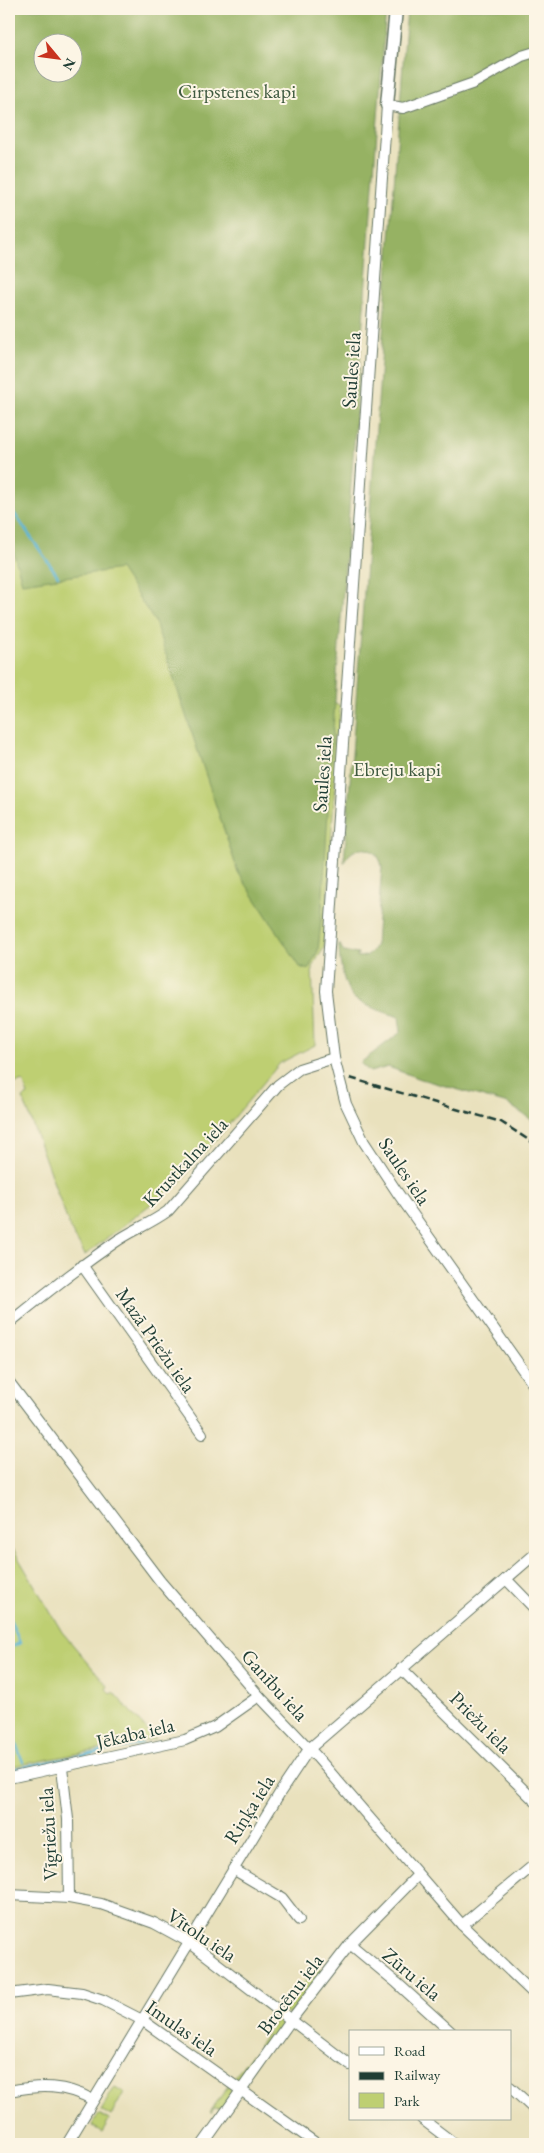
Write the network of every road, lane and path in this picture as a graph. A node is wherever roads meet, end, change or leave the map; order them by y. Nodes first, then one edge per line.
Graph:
1 (396, 9) edge
2 (535, 52) edge
3 (387, 105) junction
4 (334, 1058) junction
5 (82, 1265) junction
6 (9, 1323) edge
7 (9, 1382) edge
8 (535, 1387) edge
9 (202, 1434) dead end
10 (535, 1554) edge
11 (506, 1579) junction
12 (535, 1609) edge
13 (401, 1669) junction
14 (260, 1696) junction
15 (309, 1749) junction
16 (62, 1768) junction
17 (9, 1778) edge
18 (535, 1801) edge
19 (535, 1864) edge
20 (233, 1869) junction
21 (417, 1876) junction
22 (9, 1895) edge
23 (69, 1898) junction
24 (299, 1920) dead end
25 (462, 1925) junction
26 (189, 1942) junction
27 (350, 1944) junction
28 (9, 1994) edge
29 (535, 1995) edge
30 (142, 2020) junction
31 (291, 2020) junction
32 (449, 2030) edge
33 (349, 2064) edge
34 (512, 2089) edge
35 (9, 2091) edge
36 (242, 2091) junction
37 (93, 2100) junction
38 (535, 2110) edge
39 (423, 2120) edge
40 (67, 2144) edge
41 (203, 2144) edge
42 (317, 2144) edge
43 (455, 2144) edge

1 - 3 main road
2 - 3 street
3 - 4 street, Saules iela
4 - 5 street, Krustkalna iela
4 - 8 street, Saules iela
5 - 6 street, Krustkalna iela
5 - 9 street, Mazā Priežu iela
7 - 14 street, Ganību iela
10 - 11 street, Riņķa iela
11 - 12 street
11 - 13 street, Riņķa iela
13 - 15 street, Riņķa iela
13 - 18 street, Priežu iela
14 - 15 street, Ganību iela
14 - 16 street, Jēkaba iela
15 - 20 street, Riņķa iela
15 - 21 street, Ganību iela
16 - 17 street, Jēkaba iela
16 - 23 street, Vīgriežu iela
19 - 25 street
20 - 24 street
20 - 26 street, Riņķa iela
21 - 25 street, Ganību iela
21 - 27 street, Brocēnu iela
22 - 23 street, Vītolu iela
23 - 26 street, Vītolu iela
25 - 29 street, Ganību iela
26 - 30 street, Riņķa iela
26 - 31 street, Vītolu iela
27 - 31 street, Brocēnu iela
27 - 32 street, Zūru iela
28 - 30 street, Imulas iela
30 - 36 street, Imulas iela
30 - 37 street, Riņķa iela
31 - 33 street, Vītolu iela
31 - 36 street, Brocēnu iela
34 - 38 street
35 - 37 street
36 - 41 street, Brocēnu iela
36 - 42 street, Imulas iela
37 - 40 street, Riņķa iela
39 - 43 street

